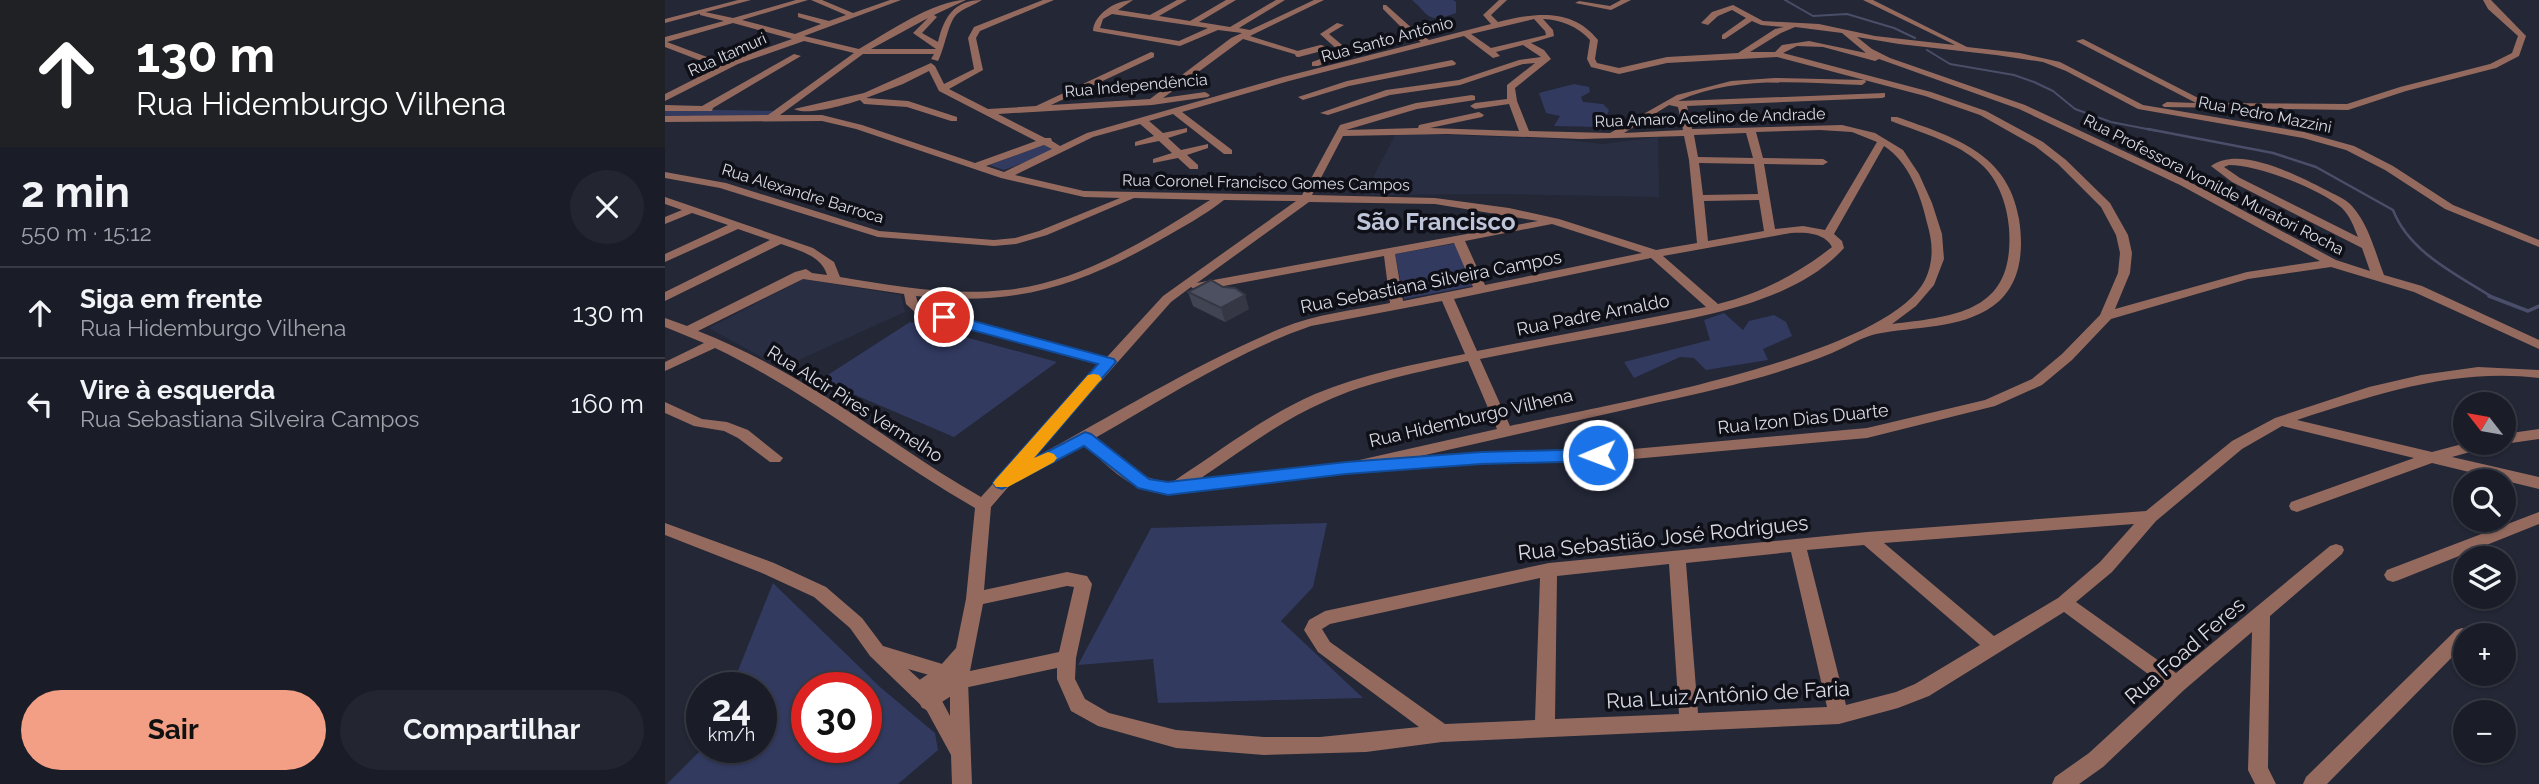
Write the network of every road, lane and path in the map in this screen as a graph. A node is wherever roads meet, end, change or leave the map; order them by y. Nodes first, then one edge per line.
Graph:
1 (747, 0) edge
2 (804, 0) edge
3 (815, 0) edge
4 (897, 0) edge
5 (962, 0) edge
6 (978, 0) edge
7 (1051, 0) edge
8 (1129, 0) edge
9 (1183, 0) edge
10 (1232, 0) edge
11 (1281, 0) edge
12 (1320, 0) edge
13 (1503, 0) edge
14 (1627, 0) edge
15 (1867, 0) edge
16 (2487, 0) edge
17 (1583, 1) edge
18 (947, 6) junction
19 (1386, 7) dead end
20 (1110, 11) junction
21 (703, 13) junction
22 (801, 15) dead end
23 (854, 16) junction
24 (1153, 16) junction
25 (1536, 16) junction
26 (1550, 17) junction
27 (1751, 18) junction
28 (1171, 19) junction
29 (665, 21) edge
30 (733, 21) junction
31 (1193, 22) junction
32 (1705, 23) dead end
33 (829, 24) junction
34 (1160, 25) dead end
35 (1341, 25) dead end
36 (1496, 25) junction
37 (1797, 25) junction
38 (1217, 27) junction
39 (1232, 29) junction
40 (1845, 31) junction
41 (1149, 32) dead end
42 (1465, 33) junction
43 (1247, 34) junction
44 (1725, 37) dead end
45 (797, 38) junction
46 (1137, 38) junction
47 (2080, 41) dead end
48 (665, 42) edge
49 (1426, 42) junction
50 (1525, 43) junction
51 (1408, 46) joint
52 (940, 49) junction
53 (1490, 51) junction
54 (1973, 51) junction
55 (764, 52) junction
56 (859, 52) junction
57 (1377, 52) junction
58 (1298, 54) joint
59 (1341, 54) junction
60 (1777, 54) junction
61 (1151, 55) dead end
62 (1740, 55) junction
63 (704, 59) dead end
64 (1547, 59) junction
65 (1887, 60) junction
66 (1452, 62) dead end
67 (931, 66) junction
68 (1508, 66) junction
69 (910, 79) junction
70 (1470, 79) junction
71 (2101, 88) junction
72 (941, 89) junction
73 (1883, 89) junction
74 (665, 98) edge
75 (852, 101) junction
76 (1512, 101) junction
77 (1152, 102) junction
78 (908, 104) junction
79 (1664, 104) junction
80 (1682, 104) junction
81 (2209, 105) junction
82 (1476, 106) junction
83 (665, 108) edge
84 (704, 109) junction
85 (1035, 109) junction
86 (781, 110) junction
87 (1175, 111) junction
88 (986, 112) junction
89 (1325, 113) junction
90 (772, 117) junction
91 (665, 119) edge
92 (954, 119) dead end
93 (1894, 119) dead end
94 (1142, 120) junction
95 (1750, 129) junction
96 (1184, 130) dead end
97 (1341, 130) junction
98 (1411, 131) junction
99 (1687, 131) junction
100 (1482, 132) junction
101 (1525, 134) junction
102 (1613, 136) junction
103 (1161, 137) junction
104 (1045, 141) junction
105 (1882, 141) junction
106 (1073, 143) junction
107 (1139, 144) dead end
108 (1204, 146) dead end
109 (1061, 150) junction
110 (1228, 152) dead end
111 (1180, 153) junction
112 (1758, 159) junction
113 (1694, 160) junction
114 (1157, 161) dead end
115 (1823, 162) dead end
116 (976, 166) junction
117 (1194, 167) dead end
118 (665, 175) edge
119 (1005, 176) junction
120 (1133, 196) junction
121 (1763, 197) junction
122 (1699, 198) junction
123 (1219, 199) junction
124 (665, 200) edge
125 (1304, 201) junction
126 (693, 209) junction
127 (665, 221) edge
128 (1555, 221) junction
129 (738, 225) junction
130 (1770, 234) junction
131 (1828, 235) junction
132 (780, 240) junction
133 (1459, 240) junction
134 (2539, 244) edge
135 (2366, 245) junction
136 (1703, 246) junction
137 (1389, 252) junction
138 (1652, 253) junction
139 (665, 258) edge
140 (2332, 262) junction
141 (830, 265) junction
142 (799, 275) junction
143 (2378, 275) junction
144 (834, 279) junction
145 (1480, 289) junction
146 (909, 290) junction
147 (1178, 290) junction
148 (665, 297) edge
149 (1447, 297) junction
150 (1397, 305) junction
151 (1715, 307) junction
152 (2106, 316) junction
153 (665, 322) edge
154 (1870, 330) junction
155 (688, 331) junction
156 (716, 342) junction
157 (2539, 345) edge
158 (1474, 356) junction
159 (1109, 362) junction
160 (665, 367) edge
161 (2539, 367) edge
162 (2513, 371) junction
163 (2539, 374) edge
164 (665, 407) edge
165 (2280, 421) junction
166 (1505, 431) junction
167 (2539, 434) edge
168 (2517, 437) edge
169 (1085, 438) junction
170 (2453, 451) edge
171 (775, 458) dead end
172 (2430, 458) junction
173 (1346, 468) junction
174 (1002, 483) junction
175 (2539, 483) edge
176 (1175, 488) junction
177 (983, 505) junction
178 (2297, 506) dead end
179 (2150, 517) junction
180 (2539, 518) edge
181 (665, 529) edge
182 (1867, 538) junction
183 (1798, 546) junction
184 (2336, 550) dead end
185 (1677, 559) junction
186 (1549, 570) junction
187 (2393, 575) dead end
188 (975, 598) junction
189 (2064, 603) junction
190 (2261, 616) junction
191 (2453, 644) edge
192 (1993, 646) junction
193 (876, 651) junction
194 (1067, 658) junction
195 (953, 676) junction
196 (2177, 684) junction
197 (924, 696) junction
198 (1839, 716) junction
199 (1689, 723) junction
200 (1545, 727) junction
201 (1442, 733) junction
202 (960, 752) junction
203 (962, 784) edge
204 (2062, 784) edge
205 (2266, 784) edge
206 (2312, 784) edge

1 - 21 street
2 - 30 street
3 - 23 street
4 - 23 street, Rua Itamuri
5 - 18 street
6 - 52 street
7 - 72 street
8 - 20 street
9 - 24 street
10 - 31 street
11 - 39 street
12 - 43 street
13 - 36 street
14 - 17 street
15 - 54 street
16 - 81 street
17 - 26 street
18 - 52 street
18 - 56 street
19 - 49 street
20 - 24 street
20 - 46 street
21 - 29 street
21 - 30 street
22 - 33 street
23 - 33 street, Rua Itamuri
24 - 28 street
25 - 26 street, Rua Santo Antônio
25 - 36 street, Rua Santo Antônio
25 - 50 street
26 - 62 street, Rua Santo Antônio
27 - 32 street
27 - 37 street
27 - 44 street
28 - 31 street
28 - 34 street
30 - 45 street
30 - 48 street
31 - 38 street
33 - 45 street, Rua Itamuri
35 - 59 street
36 - 42 street, Rua Santo Antônio
37 - 40 street
37 - 62 street, Rua Santo Antônio
38 - 39 street
38 - 46 street
39 - 43 street
40 - 54 street
40 - 65 street, Rua Professora Ivonilde Muratori Rocha
41 - 46 street
42 - 49 street, Rua Santo Antônio
42 - 53 street
43 - 58 street
43 - 77 street
45 - 55 street, Rua Itamuri
45 - 56 street
47 - 81 street
48 - 63 street
49 - 51 street, Rua Santo Antônio
50 - 53 street
50 - 64 street
51 - 57 street, Rua Independência
52 - 56 street
52 - 67 street
53 - 68 street
54 - 71 street, Rua Pedro Mazzini
55 - 74 street, Rua Itamuri
55 - 84 street
56 - 86 street
57 - 59 street, Rua Independência
57 - 87 street, Rua Santo Antônio
58 - 59 street
59 - 77 street, Rua Independência
60 - 62 street
60 - 65 street
60 - 73 street
61 - 85 street
64 - 68 street
64 - 76 street
65 - 140 street, Rua Professora Ivonilde Muratori Rocha
66 - 89 street
67 - 69 street
67 - 72 street
68 - 70 street
69 - 75 street
69 - 78 street
70 - 82 street
70 - 89 street
71 - 81 street
71 - 134 street, Rua Pedro Mazzini
72 - 88 street
73 - 79 street
73 - 80 street
73 - 152 street, Rua Izon Dias Duarte
75 - 78 street
75 - 86 street
76 - 82 street
76 - 101 street
77 - 85 street, Rua Independência
78 - 92 street
79 - 80 street
79 - 102 street
80 - 99 street
82 - 97 street
82 - 98 street
82 - 100 street
83 - 84 street
84 - 86 street
85 - 88 street, Rua Independência
86 - 90 street
87 - 94 street, Rua Santo Antônio
87 - 110 street
88 - 104 street
89 - 97 street
90 - 91 street, Rua Coronel Francisco Gomes Campos
90 - 116 street, Rua Coronel Francisco Gomes Campos
93 - 154 street
94 - 103 street
94 - 106 street, Rua Santo Antônio
95 - 99 street, Rua Amaro Acelino de Andrade
95 - 105 street, Rua Amaro Acelino de Andrade
95 - 112 street
96 - 103 street
97 - 98 street, Rua Amaro Acelino de Andrade
97 - 125 street
98 - 100 street, Rua Amaro Acelino de Andrade
99 - 102 street, Rua Amaro Acelino de Andrade
99 - 113 street
100 - 101 street, Rua Amaro Acelino de Andrade
101 - 102 street, Rua Amaro Acelino de Andrade
103 - 107 street
103 - 111 street
104 - 106 street
104 - 109 street
104 - 116 street
105 - 131 street
105 - 154 street, Rua Amaro Acelino de Andrade
106 - 109 street
108 - 111 street
109 - 119 street
111 - 114 street
111 - 117 street
112 - 113 street
112 - 115 street
112 - 121 street
113 - 122 street
116 - 119 street, Rua Coronel Francisco Gomes Campos
118 - 120 street, Rua Alexandre Barroca
119 - 120 street, Rua Coronel Francisco Gomes Campos
120 - 123 street, Rua Coronel Francisco Gomes Campos
121 - 122 street
121 - 130 street
122 - 136 street
123 - 125 street, Rua Coronel Francisco Gomes Campos
123 - 146 street
124 - 126 street
125 - 128 street, Rua Coronel Francisco Gomes Campos
125 - 147 street
126 - 127 street
126 - 129 street
128 - 133 street
128 - 138 street, Rua Coronel Francisco Gomes Campos
129 - 132 street
129 - 139 street
130 - 131 street
130 - 136 street
131 - 151 street, Rua Padre Arnaldo
132 - 141 street
132 - 148 street
133 - 137 street
133 - 145 street
135 - 135 street
135 - 143 street
136 - 138 street
137 - 147 street
137 - 150 street
138 - 145 street, Rua Sebastiana Silveira Campos
138 - 151 street, Rua Coronel Francisco Gomes Campos
140 - 143 street, Rua Professora Ivonilde Muratori Rocha
140 - 152 street
141 - 142 street
141 - 144 street
142 - 144 street
142 - 155 street
143 - 157 street, Rua Professora Ivonilde Muratori Rocha
144 - 146 street
145 - 149 street, Rua Sebastiana Silveira Campos
146 - 159 street
147 - 159 street
149 - 150 street, Rua Sebastiana Silveira Campos
149 - 158 street
150 - 169 street, Rua Sebastiana Silveira Campos
151 - 158 street, Rua Padre Arnaldo
152 - 173 street, Rua Izon Dias Duarte
153 - 155 street, Rua Alcir Pires Vermelho
154 - 166 street, Rua Hidemburgo Vilhena
155 - 156 street, Rua Alcir Pires Vermelho
156 - 160 street
156 - 177 street, Rua Alcir Pires Vermelho
158 - 166 street
158 - 176 street, Rua Padre Arnaldo
159 - 174 street
161 - 162 street, Rua Luiz Antônio de Faria
162 - 163 street, Rua Luiz Antônio de Faria
162 - 165 street, Rua Luiz Antônio de Faria
164 - 171 street
165 - 172 street
165 - 179 street, Rua Luiz Antônio de Faria
166 - 173 street, Rua Hidemburgo Vilhena
167 - 168 street
169 - 174 street, Rua Sebastiana Silveira Campos
169 - 176 street, Rua Hidemburgo Vilhena
170 - 172 street
172 - 175 street
172 - 178 street
173 - 176 street, Rua Hidemburgo Vilhena
174 - 177 street
177 - 188 street
179 - 182 street, Rua Sebastião José Rodrigues
179 - 189 street, Rua Luiz Antônio de Faria
180 - 187 street
181 - 193 street
182 - 183 street, Rua Sebastião José Rodrigues
182 - 192 street
183 - 185 street, Rua Sebastião José Rodrigues
183 - 198 street
184 - 190 street, Rua Foad Feres
185 - 186 street, Rua Sebastião José Rodrigues
185 - 199 street
186 - 200 street
186 - 201 street, Rua Sebastião José Rodrigues
188 - 194 street, Rua Luiz Antônio de Faria
188 - 195 street
189 - 192 street, Rua Luiz Antônio de Faria
189 - 196 street
190 - 196 street, Rua Foad Feres
190 - 205 street
191 - 206 street
192 - 198 street, Rua Luiz Antônio de Faria
193 - 195 street
193 - 197 street
194 - 195 street
194 - 201 street, Rua Luiz Antônio de Faria
195 - 197 street
195 - 202 street
196 - 204 street, Rua Foad Feres
197 - 202 street
198 - 199 street, Rua Luiz Antônio de Faria
199 - 200 street, Rua Luiz Antônio de Faria
200 - 201 street, Rua Luiz Antônio de Faria
202 - 203 street

